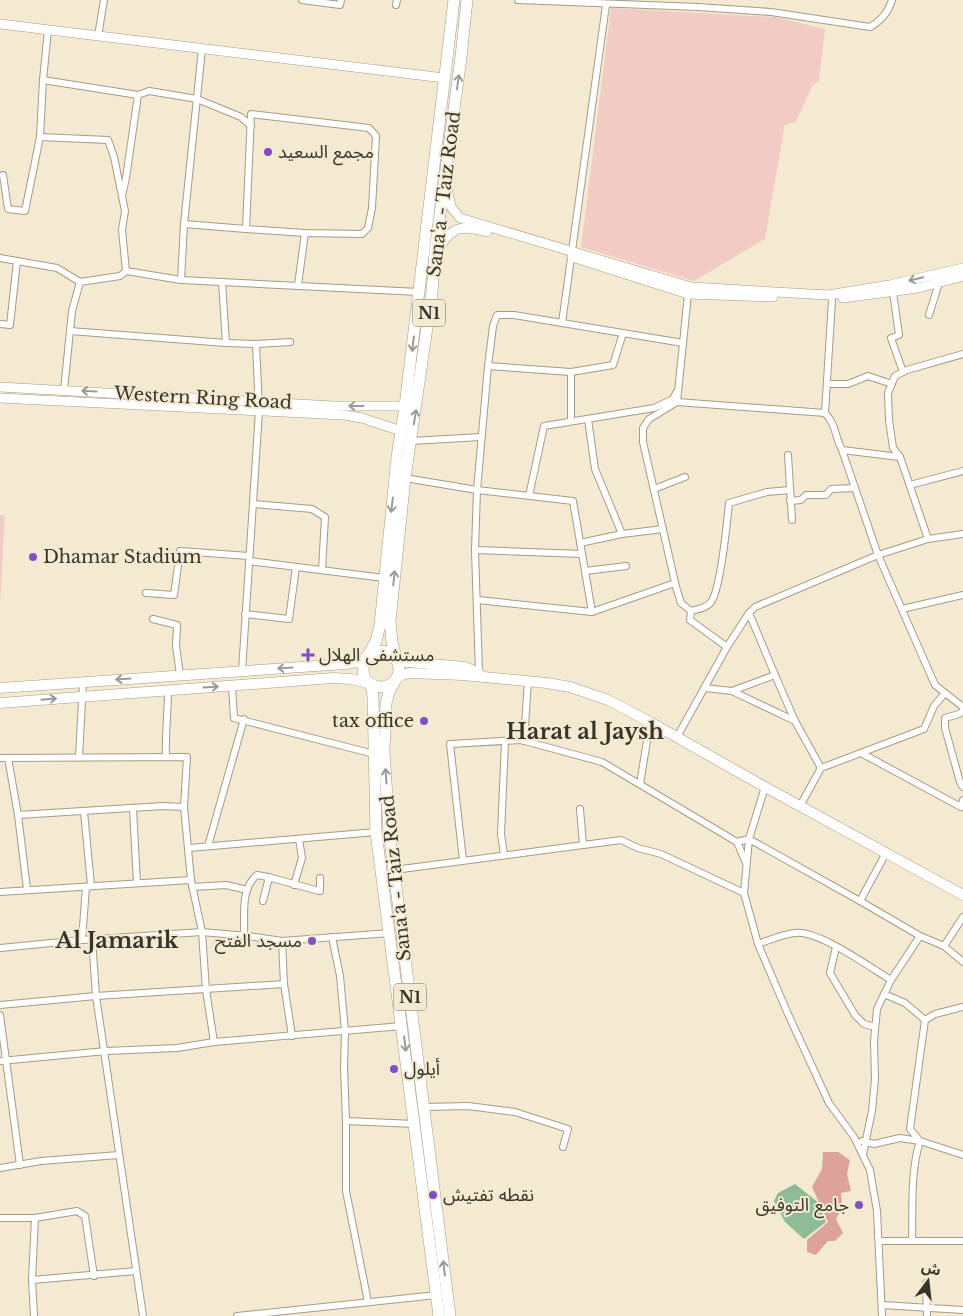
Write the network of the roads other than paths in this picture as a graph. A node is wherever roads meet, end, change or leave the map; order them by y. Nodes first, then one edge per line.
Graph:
1 (104, 0) edge
2 (302, 0) edge
3 (341, 0) edge
4 (454, 0) edge
5 (467, 0) edge
6 (518, 0) edge
7 (892, 0) edge
8 (698, 4) edge
9 (606, 5) junction
10 (0, 24) edge
11 (48, 30) junction
12 (98, 36) junction
13 (202, 49) junction
14 (444, 78) junction
15 (43, 80) junction
16 (138, 95) junction
17 (196, 99) junction
18 (251, 126) junction
19 (40, 138) junction
20 (3, 175) dead end
21 (445, 178) junction
22 (122, 196) junction
23 (184, 224) junction
24 (246, 229) junction
25 (305, 232) junction
26 (435, 251) junction
27 (572, 254) junction
28 (0, 258) edge
29 (17, 261) junction
30 (963, 268) edge
31 (126, 272) junction
32 (963, 276) edge
33 (181, 280) junction
34 (80, 282) junction
35 (222, 282) junction
36 (939, 282) junction
37 (298, 285) junction
38 (419, 292) junction
39 (893, 292) junction
40 (688, 294) junction
41 (832, 300) junction
42 (929, 315) dead end
43 (562, 323) junction
44 (0, 324) edge
45 (70, 331) junction
46 (623, 333) junction
47 (290, 342) dead end
48 (226, 343) junction
49 (683, 343) junction
50 (256, 344) junction
51 (963, 354) edge
52 (488, 366) junction
53 (571, 372) junction
54 (903, 372) junction
55 (827, 384) junction
56 (892, 384) junction
57 (0, 387) edge
58 (64, 390) junction
59 (678, 390) junction
60 (0, 398) edge
61 (259, 401) junction
62 (677, 402) junction
63 (405, 406) junction
64 (259, 411) junction
65 (825, 413) junction
66 (588, 419) junction
67 (570, 421) junction
68 (402, 431) junction
69 (481, 437) junction
70 (411, 442) junction
71 (842, 450) junction
72 (788, 455) dead end
73 (900, 456) junction
74 (403, 458) junction
75 (963, 472) edge
76 (685, 477) dead end
77 (405, 478) junction
78 (910, 486) junction
79 (855, 488) junction
80 (654, 489) junction
81 (477, 490) junction
82 (790, 490) junction
83 (529, 496) junction
84 (790, 501) junction
85 (253, 504) junction
86 (792, 520) dead end
87 (663, 529) junction
88 (622, 534) junction
89 (963, 534) edge
90 (928, 539) junction
91 (580, 543) junction
92 (475, 550) junction
93 (582, 554) junction
94 (878, 555) junction
95 (249, 558) junction
96 (626, 566) dead end
97 (296, 567) junction
98 (322, 570) junction
99 (585, 571) junction
100 (384, 578) junction
101 (675, 583) junction
102 (146, 593) dead end
103 (963, 595) edge
104 (478, 600) junction
105 (902, 609) junction
106 (592, 612) junction
107 (691, 612) junction
108 (749, 613) junction
109 (246, 614) junction
110 (153, 619) dead end
111 (384, 626) junction
112 (727, 647) junction
113 (367, 657) junction
114 (398, 661) junction
115 (242, 671) junction
116 (479, 673) junction
117 (180, 675) junction
118 (775, 675) junction
119 (492, 678) junction
120 (396, 679) junction
121 (528, 680) junction
122 (83, 682) junction
123 (369, 683) junction
124 (232, 686) junction
125 (0, 688) edge
126 (705, 688) junction
127 (168, 690) junction
128 (732, 691) junction
129 (945, 694) junction
130 (82, 696) junction
131 (0, 703) edge
132 (963, 709) edge
133 (244, 719) junction
134 (795, 720) junction
135 (650, 722) junction
136 (677, 737) junction
137 (505, 741) junction
138 (524, 741) junction
139 (861, 753) junction
140 (374, 754) junction
141 (166, 757) junction
142 (0, 758) edge
143 (8, 758) junction
144 (79, 758) junction
145 (821, 768) junction
146 (640, 784) junction
147 (765, 787) junction
148 (963, 787) edge
149 (962, 805) edge
150 (800, 806) junction
151 (184, 807) junction
152 (134, 809) junction
153 (580, 809) dead end
154 (84, 812) junction
155 (18, 815) junction
156 (376, 832) junction
157 (299, 838) junction
158 (750, 840) junction
159 (737, 842) junction
160 (583, 845) junction
161 (208, 846) junction
162 (189, 848) junction
163 (886, 853) junction
164 (504, 855) junction
165 (464, 860) junction
166 (746, 863) junction
167 (394, 870) junction
168 (269, 877) junction
169 (320, 878) dead end
170 (137, 883) junction
171 (192, 884) junction
172 (294, 885) junction
173 (88, 886) junction
174 (27, 889) junction
175 (247, 890) junction
176 (0, 892) edge
177 (744, 893) junction
178 (963, 895) edge
179 (263, 901) dead end
180 (860, 901) junction
181 (963, 918) edge
182 (202, 932) junction
183 (390, 933) junction
184 (244, 935) junction
185 (920, 936) junction
186 (332, 937) junction
187 (92, 939) junction
188 (82, 940) junction
189 (282, 942) junction
190 (758, 944) junction
191 (944, 946) junction
192 (836, 947) junction
193 (0, 948) edge
194 (963, 962) edge
195 (891, 980) junction
196 (284, 984) junction
197 (206, 990) junction
198 (884, 994) junction
199 (96, 996) junction
200 (0, 1005) edge
201 (963, 1007) edge
202 (0, 1015) edge
203 (926, 1020) junction
204 (408, 1024) junction
205 (875, 1028) junction
206 (345, 1031) junction
207 (292, 1036) junction
208 (214, 1042) junction
209 (106, 1051) junction
210 (3, 1060) edge
211 (423, 1107) junction
212 (346, 1121) junction
213 (415, 1124) junction
214 (856, 1139) junction
215 (866, 1141) junction
216 (920, 1141) junction
217 (563, 1147) dead end
218 (119, 1155) junction
219 (863, 1155) junction
220 (963, 1155) edge
221 (20, 1165) junction
222 (0, 1168) edge
223 (0, 1218) edge
224 (35, 1218) junction
225 (880, 1241) junction
226 (963, 1241) edge
227 (912, 1242) junction
228 (136, 1271) junction
229 (94, 1276) junction
230 (32, 1280) junction
231 (926, 1283) dead end
232 (437, 1295) junction
233 (368, 1302) junction
234 (882, 1305) junction
235 (926, 1308) junction
236 (963, 1310) edge
237 (34, 1316) edge
238 (143, 1316) edge
239 (237, 1316) edge
240 (439, 1316) edge
241 (450, 1316) edge
242 (882, 1316) edge
243 (926, 1316) edge

1 - 12 street
2 - 3 street
4 - 14 highway, Sana'a - Taiz Road / N1
21 -> 5 highway, Sana'a - Taiz Road / N1
6 - 9 street
7 - 8 street
8 - 9 street
9 - 27 street
10 - 11 main road
11 - 12 main road
11 - 15 street
12 - 13 main road
13 - 14 main road
13 - 17 street
14 - 38 highway, Sana'a - Taiz Road / N1
15 - 16 street
15 - 19 street
16 - 17 street
16 - 22 street
17 - 18 street
17 - 23 street
18 - 24 street
18 - 25 street
19 - 20 street
19 - 22 street
21 - 26 highway, Sana'a - Taiz Road / N1
21 - 27 main road
22 - 31 street
23 - 24 street
23 - 33 street
24 - 25 street
25 - 37 street
26 - 27 main road
70 -> 26 highway, Sana'a - Taiz Road / N1
30 -> 27 main road
27 - 40 main road
27 - 43 street
28 - 29 street
29 - 34 street
29 - 44 street
31 - 33 street
31 - 34 street
32 - 36 main road
33 - 35 street
34 - 45 street
35 - 37 street
35 - 48 street
36 - 39 main road
36 - 42 street
37 - 38 street
38 -> 63 highway, Sana'a - Taiz Road / N1
39 - 41 main road
39 - 54 street
40 - 41 main road
40 - 49 street
41 - 55 street
43 - 46 street
43 - 52 street
45 - 48 street
45 - 58 street
46 - 49 street
46 - 53 street
47 - 50 street
48 - 50 street
49 - 59 street
50 - 61 street
51 - 54 street
52 - 53 street
52 - 69 street
53 - 67 street
54 - 56 street
55 - 56 street
55 - 65 street
56 - 73 street
57 - 58 main road, Western Ring Road
61 -> 58 main road, Western Ring Road
59 - 62 street
59 - 66 street
60 - 64 main road
63 -> 61 main road, Western Ring Road
61 - 64 street
62 - 65 street
62 - 80 street
63 - 68 highway, Sana'a - Taiz Road / N1
64 - 68 main road
64 - 85 street
65 - 71 street
66 - 67 street
66 - 88 street
67 - 83 street
68 - 74 highway, Sana'a - Taiz Road / N1
69 - 70 street
69 - 81 street
70 - 74 highway, Sana'a - Taiz Road / N1
71 - 73 street
71 - 79 street
72 - 82 street
73 - 78 street
74 - 77 highway, Sana'a - Taiz Road / N1
74 -> 100 highway, Sana'a - Taiz Road / N1
75 - 78 street
76 - 80 street
77 - 81 street
111 -> 77 highway, Sana'a - Taiz Road / N1
78 - 90 street
79 - 84 street
79 - 94 street
80 - 87 street
81 - 83 street
81 - 92 street
82 - 84 street
82 - 107 street
83 - 91 street
84 - 86 street
85 - 95 street
85 - 98 street
87 - 88 street
87 - 101 street
88 - 91 street
89 - 90 street
90 - 94 street
91 - 93 street
92 - 93 street
92 - 104 street
93 - 99 street
94 - 105 street
94 - 108 street
95 - 97 street
95 - 102 street
95 - 109 street
96 - 99 street
97 - 98 street
97 - 109 street
98 - 100 street
99 - 106 street
100 - 111 highway, Sana'a - Taiz Road / N1
101 - 106 street
101 - 107 street
103 - 105 street
104 - 106 street
104 - 116 street
105 - 129 street
107 - 112 street
108 - 112 street
108 - 118 street
109 - 115 street
110 - 117 street
111 - 113 highway
111 - 114 highway
112 - 126 street
113 - 114 highway
113 -> 115 main road
113 - 123 highway
114 - 116 main road
114 - 120 highway
115 - 117 main road
116 - 119 main road
117 -> 122 main road
118 - 128 street
118 - 134 street
119 - 120 main road
119 - 121 main road
120 - 123 highway
167 -> 120 highway, Sana'a - Taiz Road / N1
121 - 135 main road
121 - 138 street
122 - 125 main road
122 - 130 street
123 - 124 main road
123 - 140 highway, Sana'a - Taiz Road / N1
127 -> 124 main road
124 - 133 street
126 - 128 street
126 - 136 street
127 - 130 main road
127 - 141 street
128 - 134 street
129 - 132 street
129 - 139 street
131 -> 130 main road
130 - 144 street
132 - 148 street
133 - 140 street
133 - 161 street
134 - 145 street
135 - 136 main road
135 - 146 street
136 - 147 main road
137 - 138 street
137 - 164 street
137 - 165 street
138 - 146 street
139 - 145 street
139 - 149 street
140 - 156 highway, Sana'a - Taiz Road / N1
141 - 144 street
141 - 151 street
142 - 143 street
143 - 144 street
143 - 155 street
145 - 150 street
146 - 159 street
147 - 150 main road
147 - 158 street
150 - 163 main road
151 - 152 street
151 - 162 street
152 - 154 street
152 - 170 street
153 - 160 street
154 - 155 street
154 - 173 street
155 - 174 street
156 - 157 street
156 - 183 highway, Sana'a - Taiz Road / N1
157 - 161 street
157 - 172 street
158 - 159 street
158 - 166 street
158 - 180 street
159 - 166 street
160 - 164 street
160 - 177 street
161 - 162 street
162 - 171 street
163 - 178 main road
163 - 180 street
164 - 165 street
165 - 167 street
166 - 177 street
167 - 204 highway, Sana'a - Taiz Road / N1
168 - 172 street
168 - 175 street
168 - 179 street
169 - 172 street
170 - 171 street
170 - 173 street
171 - 175 street
171 - 182 street
173 - 174 street
173 - 188 street
174 - 176 street
175 - 184 street
177 - 190 street
180 - 185 street
181 - 191 street
182 - 184 street
182 - 187 street
182 - 197 street
183 - 186 street
183 - 204 highway, Sana'a - Taiz Road / N1
184 - 189 street
185 - 191 street
185 - 195 street
186 - 189 street
186 - 206 street
187 - 188 street
187 - 199 street
188 - 193 street
189 - 196 street
190 - 192 street
190 - 214 street
191 - 194 street
192 - 195 street
192 - 205 street
195 - 198 street
196 - 197 street
196 - 207 street
197 - 199 street
197 - 208 street
198 - 203 street
198 - 205 street
199 - 200 street
199 - 209 street
201 - 203 street
202 - 210 street
203 - 216 street
204 - 206 street
204 - 211 highway, Sana'a - Taiz Road / N1
204 -> 213 highway, Sana'a - Taiz Road / N1
205 - 215 street
206 - 207 street
206 - 212 street
207 - 208 street
208 - 209 street
209 - 210 street
209 - 218 street
210 - 221 street
211 - 217 street
241 -> 211 highway, Sana'a - Taiz Road / N1
212 - 213 street
212 - 233 street
213 - 232 highway, Sana'a - Taiz Road / N1
214 - 215 street
214 - 219 street
215 - 216 street
215 - 219 street
216 - 220 street
216 - 227 street
218 - 221 street
218 - 228 street
219 - 225 street
221 - 222 street
223 - 224 street
224 - 229 street
224 - 230 street
225 - 227 street
225 - 234 street
226 - 227 street
228 - 229 street
228 - 238 street
229 - 230 street
230 - 237 street
231 - 235 street
232 - 233 street
232 - 240 highway, Sana'a - Taiz Road / N1
233 - 239 street
234 - 235 street
234 - 242 street
235 - 236 street
235 - 243 street

